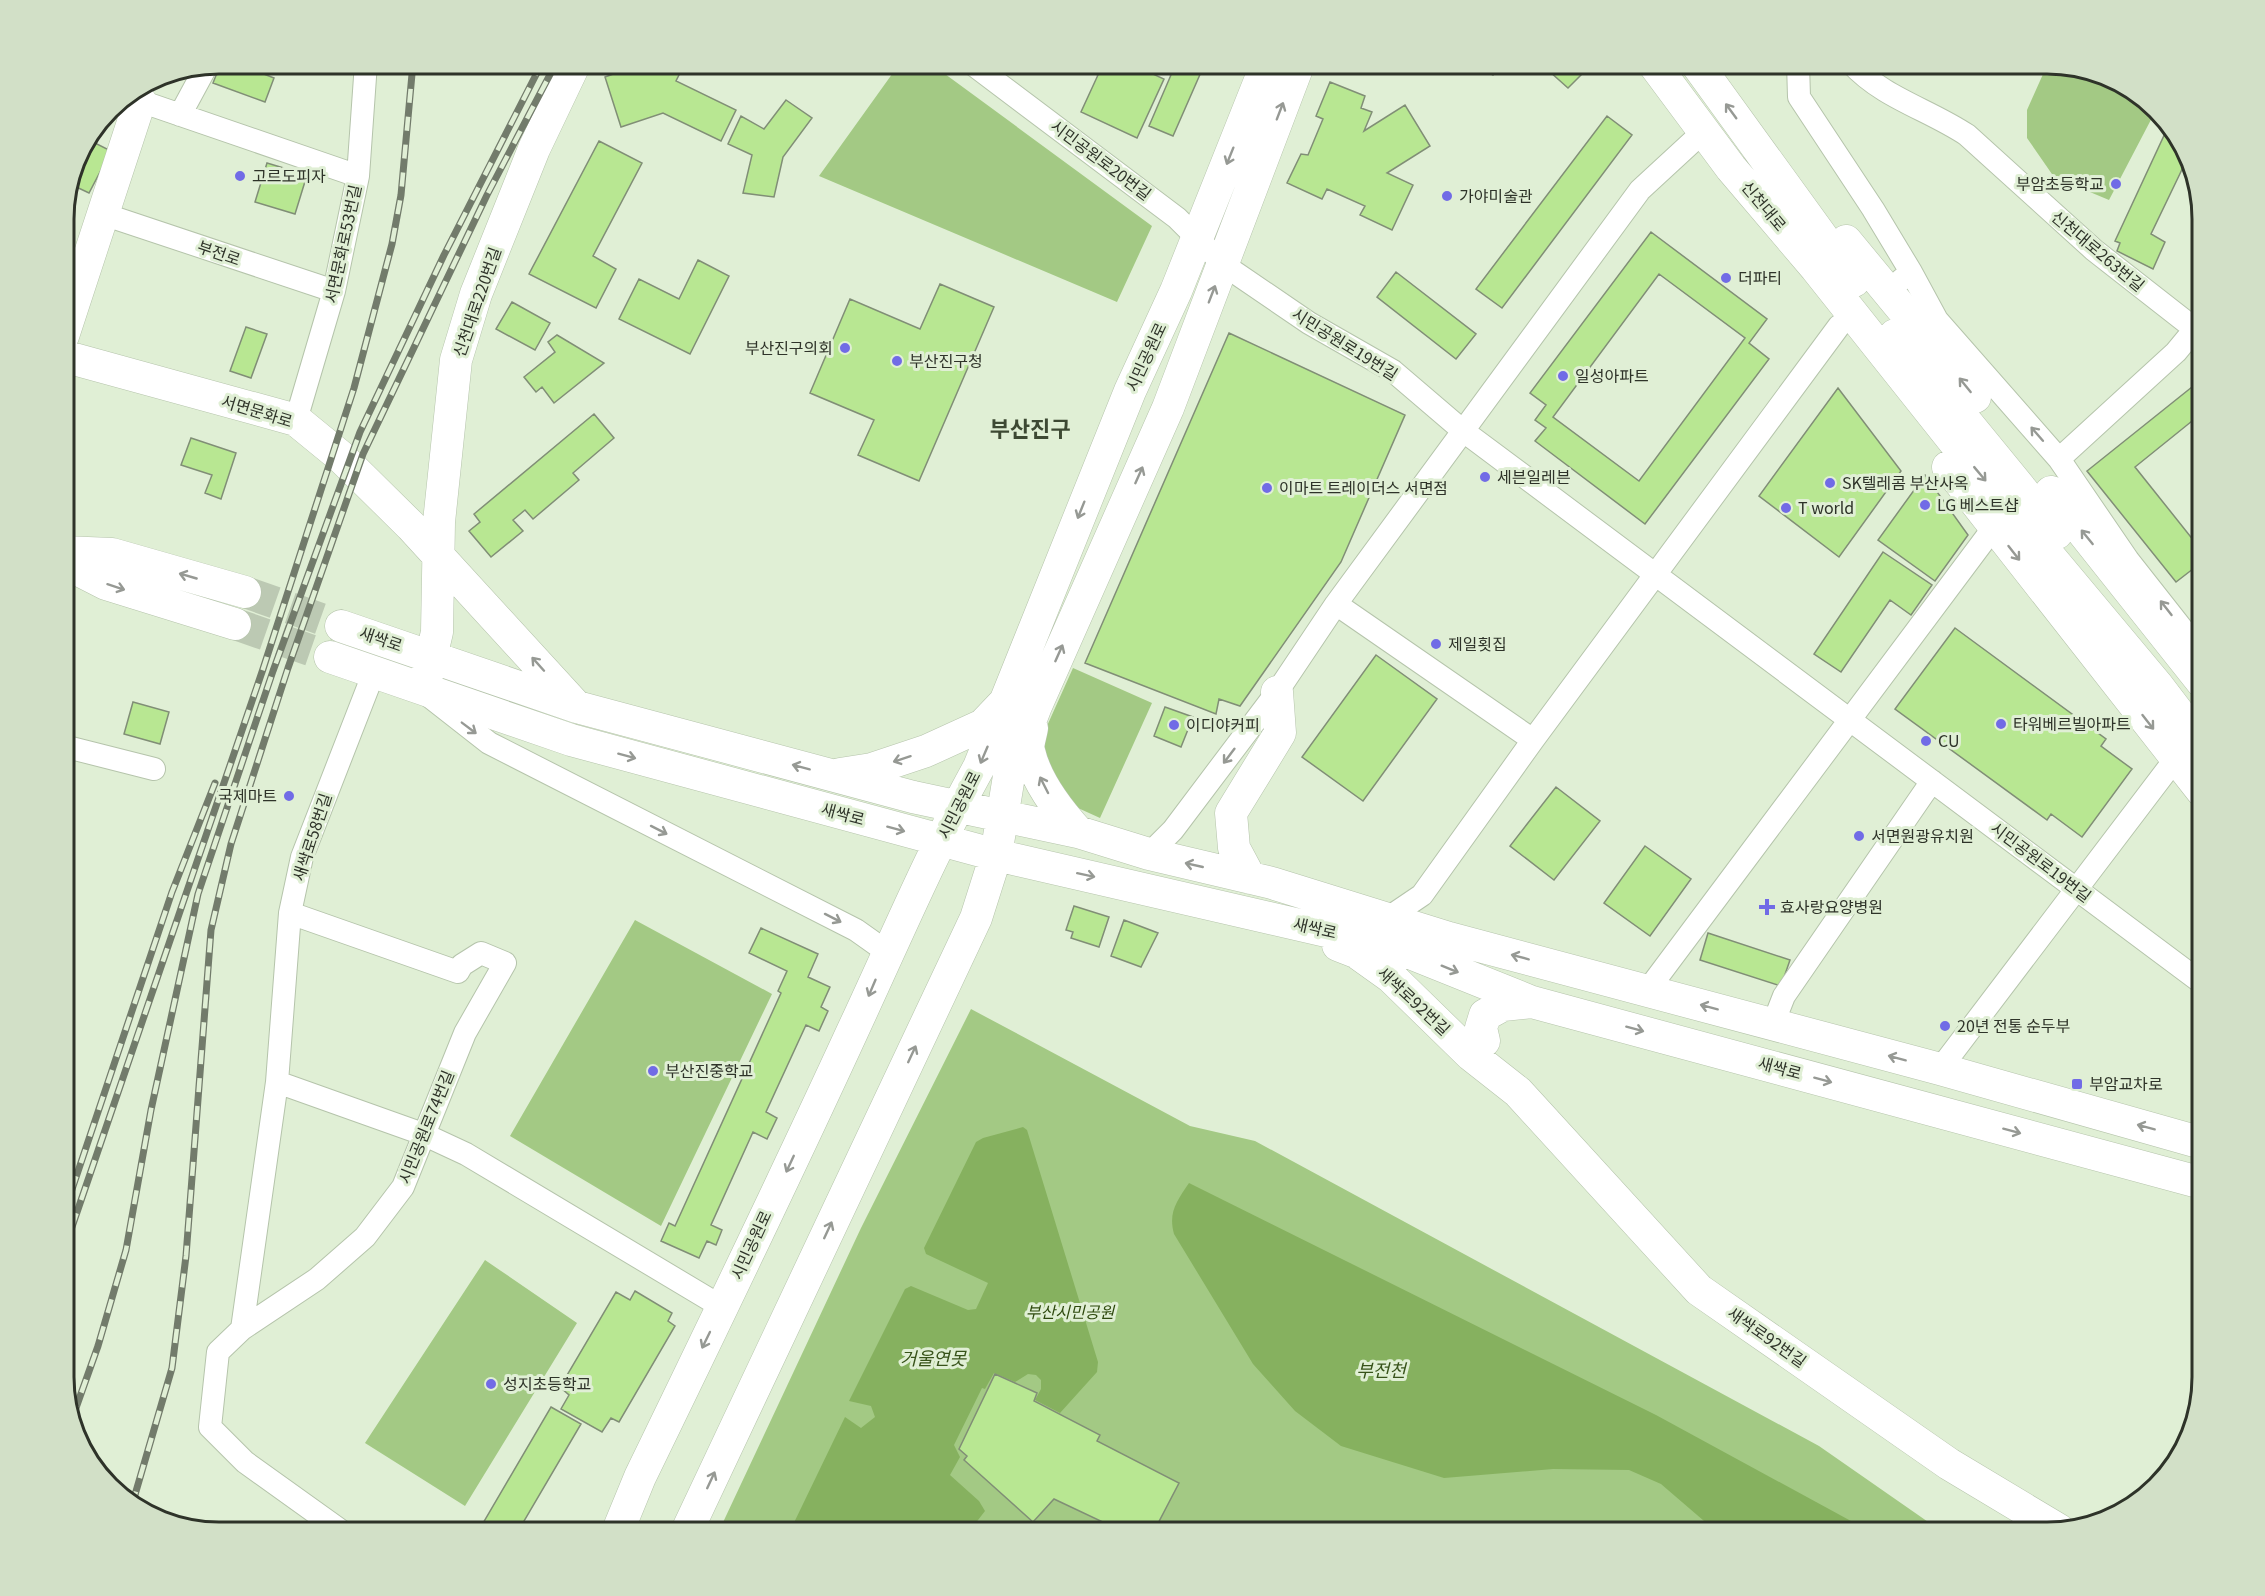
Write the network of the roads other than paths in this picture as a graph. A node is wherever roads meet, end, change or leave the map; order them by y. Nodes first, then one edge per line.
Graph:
1 (365, 74) edge
2 (570, 74) edge
3 (986, 74) edge
4 (1263, 74) edge
5 (1295, 74) edge
6 (1661, 74) edge
7 (1704, 74) edge
8 (1798, 74) edge
9 (1863, 74) edge
10 (202, 75) edge
11 (138, 98) edge
12 (135, 100) edge
13 (180, 115) junction
14 (1704, 131) junction
15 (1756, 145) junction
16 (1731, 168) junction
17 (358, 176) junction
18 (103, 214) junction
19 (1196, 240) junction
20 (1224, 265) junction
21 (1899, 281) junction
22 (334, 291) junction
23 (74, 302) edge
24 (1839, 326) junction
25 (2192, 327) edge
26 (2192, 333) edge
27 (1884, 337) junction
28 (74, 359) edge
29 (296, 420) junction
30 (1462, 430) junction
31 (2059, 459) junction
32 (1994, 526) junction
33 (74, 552) edge
34 (438, 556) junction
35 (74, 568) edge
36 (1656, 574) junction
37 (245, 592) tunnel mouth
38 (1336, 604) junction
39 (236, 624) tunnel mouth
40 (341, 626) tunnel mouth
41 (2192, 641) edge
42 (330, 657) tunnel mouth
43 (432, 657) junction
44 (2192, 669) edge
45 (374, 672) junction
46 (424, 691) junction
47 (1277, 692) junction
48 (2192, 702) edge
49 (1021, 704) junction
50 (577, 707) junction
51 (1850, 720) junction
52 (1533, 740) junction
53 (74, 750) edge
54 (2189, 751) edge
55 (154, 769) dead end
56 (831, 775) junction
57 (1932, 781) junction
58 (956, 808) junction
59 (1003, 815) junction
60 (1078, 832) junction
61 (940, 840) junction
62 (1149, 854) junction
63 (996, 855) junction
64 (1250, 878) junction
65 (2077, 889) junction
66 (290, 913) junction
67 (1266, 916) junction
68 (1392, 933) junction
69 (887, 952) junction
70 (2192, 975) edge
71 (1647, 991) junction
72 (1532, 1002) junction
73 (1773, 1024) junction
74 (1484, 1041) junction
75 (1940, 1069) junction
76 (277, 1082) junction
77 (1518, 1092) junction
78 (423, 1134) junction
79 (2192, 1140) edge
80 (2192, 1180) edge
81 (722, 1306) junction
82 (242, 1329) junction
83 (329, 1522) edge
84 (622, 1522) edge
85 (691, 1522) edge
86 (2046, 1522) edge

1 - 17 street, 서면문화로53번길
2 - 34 main road, 신천대로220번길
3 - 19 street, 시민공원로20번길
4 -> 19 main road, 시민공원로
20 -> 5 main road, 시민공원로
6 - 14 main road, 신천대로
15 -> 7 main road, 신천대로
8 - 21 street
9 - 25 street, 신천대로263번길
10 - 13 street
11 - 13 street
12 - 18 main road
13 - 17 street
14 - 16 main road, 신천대로
14 - 30 street
15 - 21 main road
15 - 27 main road, 신천대로
16 - 24 main road
16 - 27 main road, 신천대로
17 - 22 street, 서면문화로53번길
18 - 22 street, 부전로
18 - 23 main road
19 - 20 street, 시민공원로20번길
19 -> 49 main road, 시민공원로
20 - 30 street, 시민공원로19번길
49 -> 20 main road, 시민공원로
31 -> 21 street
44 -> 21 main road
22 - 29 street, 서면문화로53번길
24 - 32 main road
24 - 36 street
26 - 31 street, 신천대로263번길
27 - 48 main road
27 -> 54 main road
28 - 29 main road, 서면문화로
29 - 34 main road, 서면문화로
30 - 36 street, 시민공원로19번길
30 - 38 street
41 -> 31 street
32 - 51 street
32 -> 54 main road
37 -> 33 main road
34 - 43 main road
50 -> 34 main road, 서면문화로
35 -> 39 main road
36 - 51 street, 시민공원로19번길
36 - 52 street
38 - 47 street
38 - 52 street
40 - 43 main road, 새싹로
42 - 45 main road, 새싹로
43 - 46 main road
43 - 50 main road, 새싹로
45 - 46 main road, 새싹로
45 - 66 street, 새싹로58번길
46 -> 61 main road, 새싹로
46 -> 69 street, 새싹로
47 -> 62 street
47 - 64 main road
49 -> 56 main road
49 -> 58 main road, 시민공원로
49 - 59 main road, 시민공원로
60 -> 49 main road
56 -> 50 main road, 새싹로
51 - 57 street, 시민공원로19번길
51 - 71 street
52 - 68 street
53 - 55 street
54 - 65 street
56 - 58 main road, 새싹로
57 - 65 street, 시민공원로19번길
57 - 73 street
58 - 59 main road, 새싹로
58 - 61 main road, 시민공원로
59 - 60 main road, 새싹로
59 - 63 main road, 시민공원로
60 - 62 main road, 새싹로
61 - 63 main road, 새싹로
61 - 69 main road, 시민공원로
64 -> 62 main road, 새싹로
63 -> 67 main road, 새싹로
85 -> 63 main road, 시민공원로
64 - 68 main road, 새싹로
65 - 70 street, 시민공원로19번길
65 - 75 street
66 - 76 street, 새싹로58번길
66 - 78 street, 시민공원로74번길
67 - 68 main road, 새싹로
67 - 77 main road, 새싹로92번길
71 -> 68 main road, 새싹로
68 -> 72 main road, 새싹로
68 - 74 main road, 새싹로92번길
69 -> 81 main road, 시민공원로
73 -> 71 main road, 새싹로
72 - 74 main road
72 -> 80 main road, 새싹로
75 -> 73 main road, 새싹로
74 - 77 main road, 새싹로92번길
79 -> 75 main road, 새싹로
76 - 78 street
76 - 82 street, 새싹로58번길
77 - 86 main road, 새싹로92번길
78 - 81 street
78 - 82 street, 시민공원로74번길
81 -> 84 main road, 시민공원로
82 - 83 street, 시민공원로74번길

